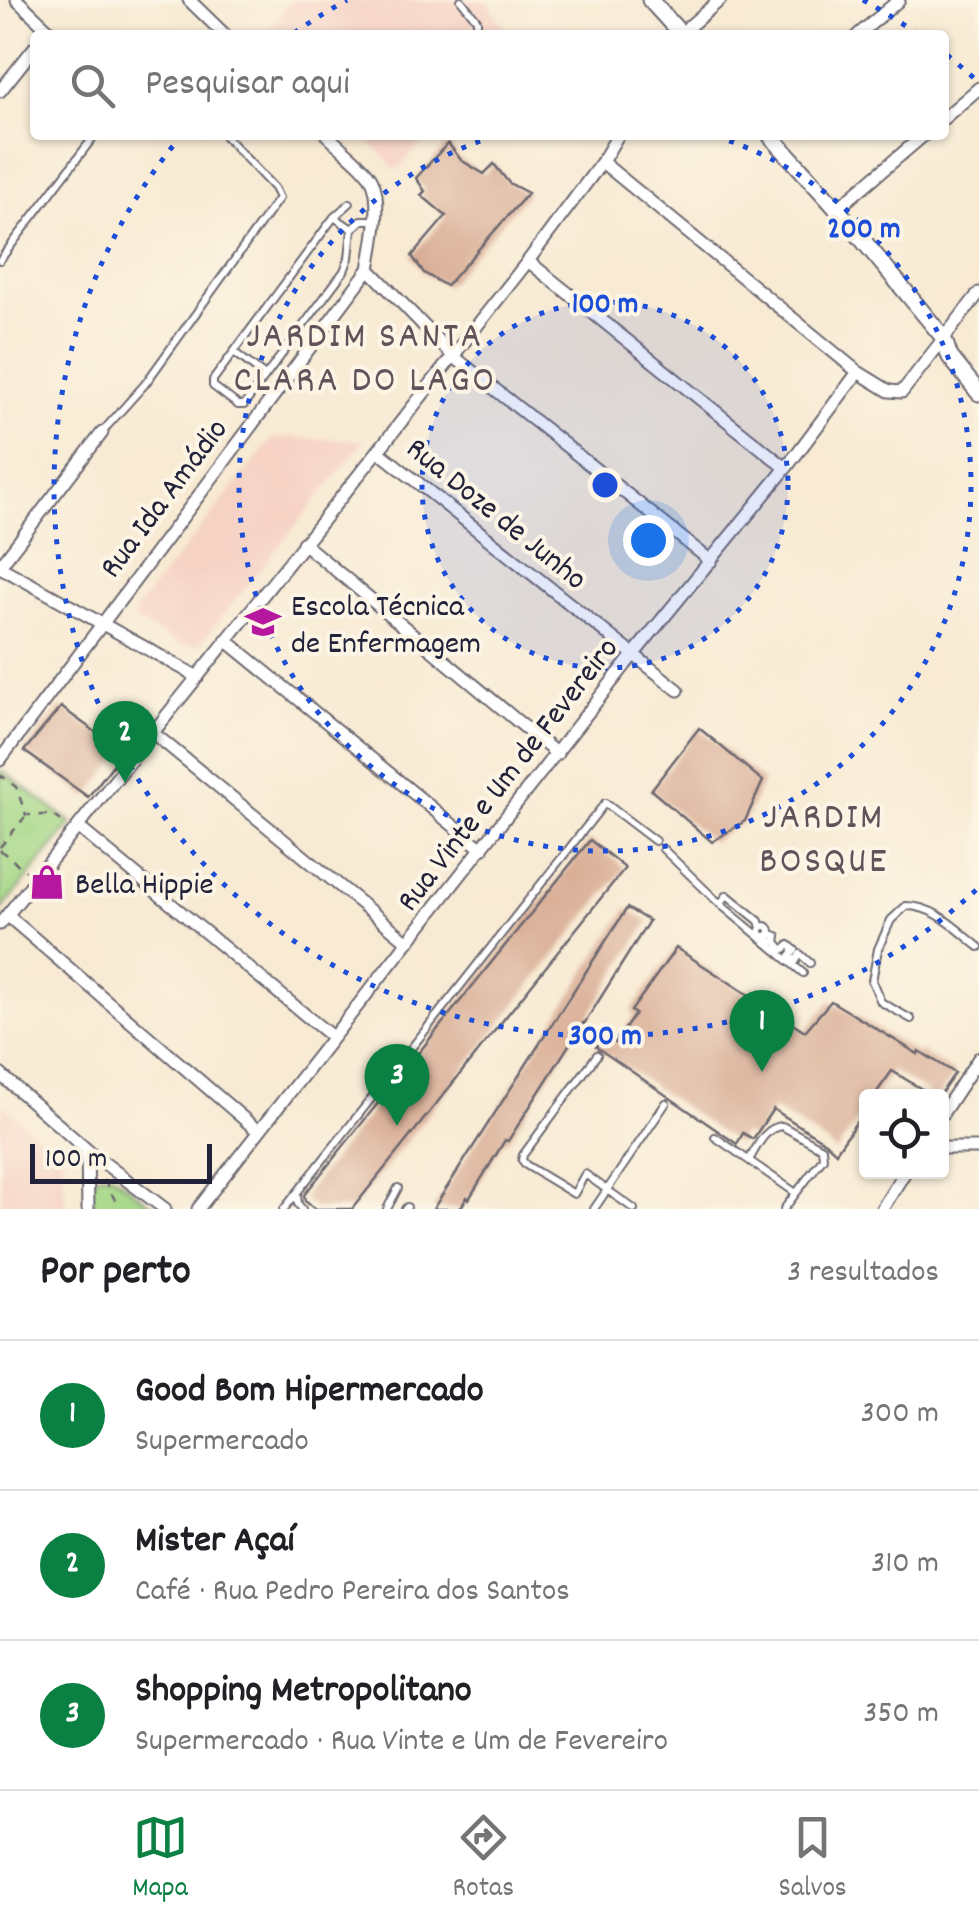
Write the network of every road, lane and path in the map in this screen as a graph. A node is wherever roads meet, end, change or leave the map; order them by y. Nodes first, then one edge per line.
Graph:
1 (16, 0) edge
2 (189, 0) edge
3 (213, 0) edge
4 (461, 0) edge
5 (650, 0) edge
6 (720, 0) edge
7 (899, 0) edge
8 (203, 13) junction
9 (46, 30) edge
10 (220, 30) edge
11 (477, 30) edge
12 (677, 30) edge
13 (686, 30) edge
14 (864, 30) edge
15 (30, 52) edge
16 (979, 88) edge
17 (0, 91) edge
18 (949, 114) edge
19 (91, 140) edge
20 (229, 140) edge
21 (332, 140) edge
22 (615, 140) edge
23 (775, 140) edge
24 (918, 140) edge
25 (602, 162) junction
26 (350, 202) dead end
27 (837, 209) junction
28 (334, 217) junction
29 (376, 220) junction
30 (352, 229) junction
31 (0, 260) edge
32 (528, 261) junction
33 (369, 269) junction
34 (979, 293) edge
35 (943, 337) junction
36 (234, 352) junction
37 (453, 356) junction
38 (858, 372) junction
39 (266, 376) junction
40 (979, 394) edge
41 (102, 433) joint
42 (378, 451) junction
43 (786, 468) junction
44 (304, 543) junction
45 (710, 561) junction
46 (0, 567) edge
47 (101, 623) junction
48 (226, 640) junction
49 (633, 655) junction
50 (198, 677) junction
51 (678, 690) dead end
52 (152, 732) junction
53 (557, 754) junction
54 (0, 760) edge
55 (0, 778) edge
56 (26, 815) junction
57 (54, 815) dead end
58 (78, 826) junction
59 (655, 842) dead end
60 (0, 848) edge
61 (663, 849) dead end
62 (482, 850) junction
63 (28, 872) dead end
64 (720, 904) junction
65 (4, 920) edge
66 (408, 942) junction
67 (979, 947) edge
68 (810, 963) dead end
69 (803, 973) dead end
70 (910, 1019) dead end
71 (332, 1037) junction
72 (597, 1055) dead end
73 (979, 1058) edge
74 (0, 1074) edge
75 (666, 1103) dead end
76 (949, 1103) edge
77 (258, 1131) junction
78 (714, 1137) dead end
79 (949, 1148) edge
80 (979, 1148) edge
81 (87, 1150) junction
82 (749, 1160) junction
83 (101, 1175) dead end
84 (901, 1179) edge
85 (398, 1188) dead end
86 (607, 1191) junction
87 (296, 1193) junction
88 (796, 1193) junction
89 (596, 1207) edge
90 (88, 1209) edge
91 (120, 1209) edge
92 (165, 1209) edge
93 (198, 1209) edge
94 (284, 1209) edge
95 (302, 1209) edge
96 (386, 1209) edge
97 (634, 1209) edge
98 (784, 1209) edge
99 (882, 1209) edge

1 - 9 street
2 - 8 street
3 - 8 street
4 - 11 lane
5 - 12 street
6 - 13 street
7 - 14 street
8 - 10 street
15 - 17 street
16 - 18 street
19 - 31 lane
20 - 41 lane
21 - 29 street
22 - 25 street
23 - 27 street
24 - 27 street
25 - 32 street
25 - 38 street
26 - 28 lane
27 - 35 street
28 - 30 lane
28 - 36 lane
29 - 30 lane
29 - 33 street
30 - 39 lane
32 - 37 street
32 - 43 street
33 - 37 street
33 - 47 street, Rua Ida Amádio
34 - 35 street
35 - 38 street
35 - 40 street
36 - 39 lane
36 - 39 lane
37 - 42 street
37 - 45 street
38 - 43 street, Rua Vinte e Um de Fevereiro
41 - 46 street
42 - 44 street
42 - 49 street, Rua Doze de Junho
43 - 45 street, Rua Vinte e Um de Fevereiro
44 - 48 street
44 - 53 street
45 - 49 street, Rua Vinte e Um de Fevereiro
46 - 47 street
47 - 50 street
47 - 54 street, Rua Ida Amádio
48 - 50 street
48 - 62 street
49 - 51 street, Rua Doze de Junho
49 - 53 street, Rua Vinte e Um de Fevereiro
50 - 52 street
52 - 58 street
52 - 66 street
53 - 62 street, Rua Vinte e Um de Fevereiro
55 - 56 path
56 - 57 path
56 - 60 path
58 - 65 street
58 - 71 street
59 - 87 lane
60 - 63 path
61 - 64 lane
62 - 66 street, Rua Vinte e Um de Fevereiro
64 - 68 lane
64 - 69 lane
65 - 77 street
66 - 71 street, Rua Vinte e Um de Fevereiro
67 - 70 lane
71 - 77 street, Rua Vinte e Um de Fevereiro
72 - 86 lane
73 - 76 street
74 - 81 street
75 - 86 lane
77 - 93 street, Rua Vinte e Um de Fevereiro
78 - 82 lane
79 - 80 street
81 - 90 street
81 - 92 street
82 - 88 lane
82 - 88 lane
83 - 91 path
84 - 99 street
85 - 96 lane
86 - 89 lane
86 - 97 lane
87 - 94 lane
87 - 95 lane
88 - 98 lane

